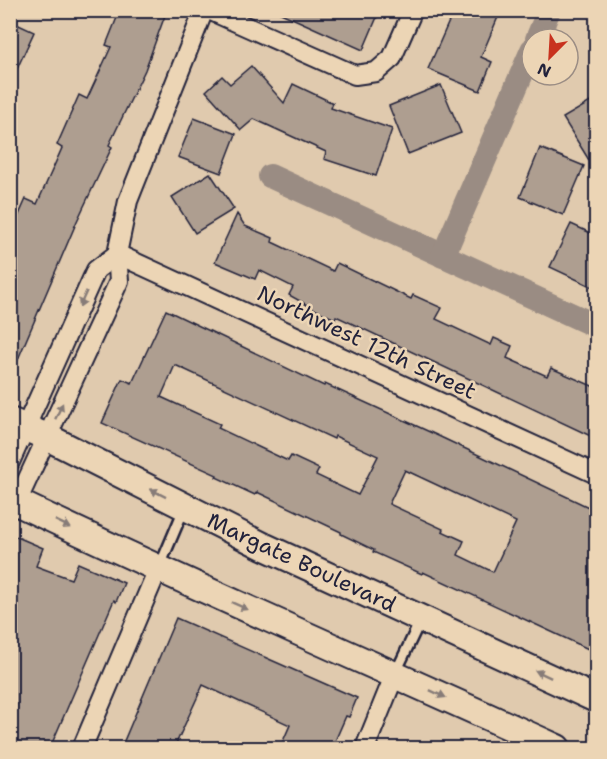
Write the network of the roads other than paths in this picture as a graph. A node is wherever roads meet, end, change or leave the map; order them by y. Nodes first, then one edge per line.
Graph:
1 (204, 10) edge
2 (209, 10) edge
3 (413, 10) edge
4 (117, 254) junction
5 (28, 428) edge
6 (10, 462) edge
7 (597, 474) edge
8 (14, 500) edge
9 (185, 507) junction
10 (158, 570) junction
11 (421, 618) junction
12 (395, 674) junction
13 (597, 699) edge
14 (82, 748) edge
15 (364, 748) edge
16 (557, 748) edge

1 - 4 street
2 - 3 street
4 -> 5 street
5 -> 4 street
4 - 7 street, Northwest 12th Street
5 - 6 street
5 - 8 street
9 -> 5 street, Margate Boulevard
8 -> 10 street
9 - 10 lane
9 - 11 street, Margate Boulevard
10 -> 12 street
10 - 14 street
11 - 12 lane
13 -> 11 street, Margate Boulevard
12 - 15 street
12 -> 16 street

